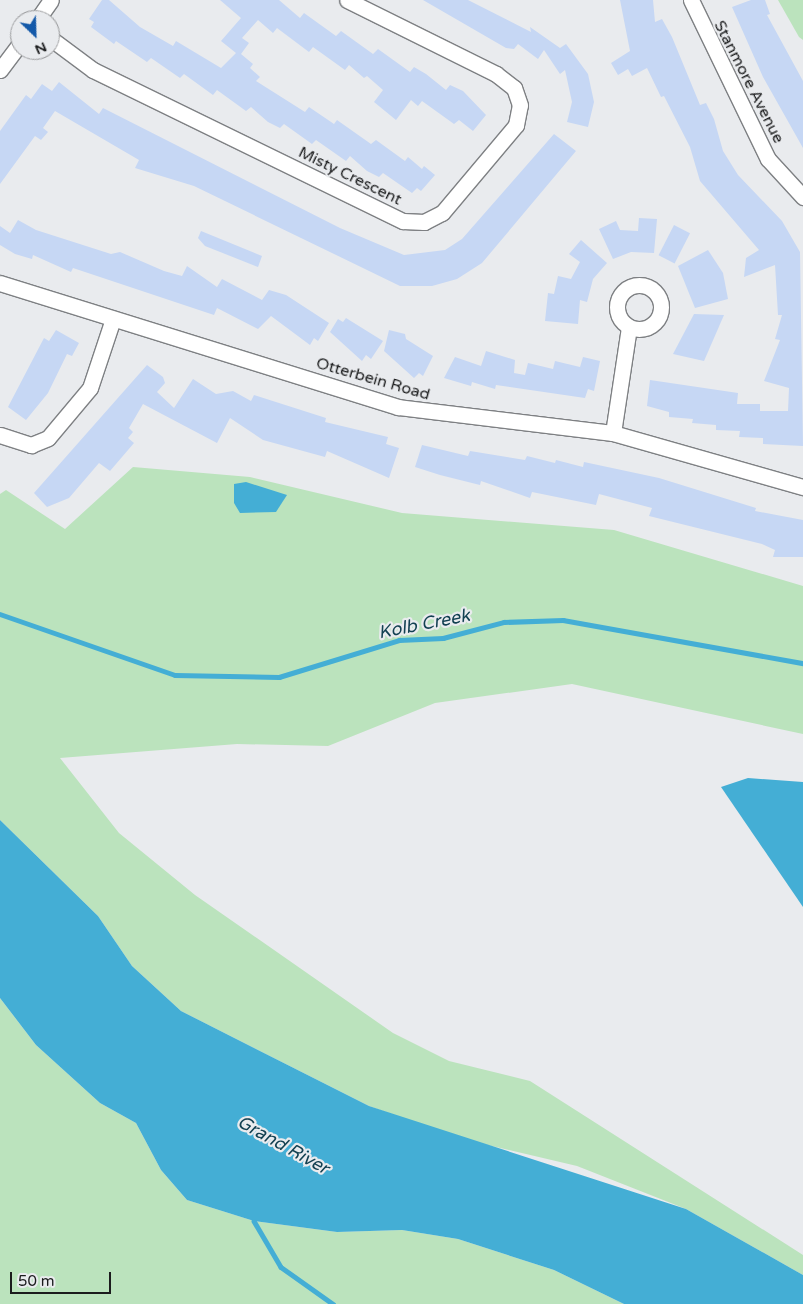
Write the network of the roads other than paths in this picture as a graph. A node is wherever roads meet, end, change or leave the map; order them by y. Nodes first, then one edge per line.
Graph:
1 (346, 0) edge
2 (691, 0) edge
3 (60, 46) edge
4 (10, 56) edge
5 (0, 70) edge
6 (803, 197) edge
7 (0, 283) edge
8 (113, 319) junction
9 (629, 327) dead end
10 (613, 433) junction
11 (0, 435) edge
12 (803, 487) edge

1 - 3 street, Misty Crescent
2 - 6 street, Stanmore Avenue
4 - 5 street
7 - 8 street, Otterbein Road
8 - 10 street, Otterbein Road
8 - 11 street
9 - 10 street
10 - 12 street, Otterbein Road

